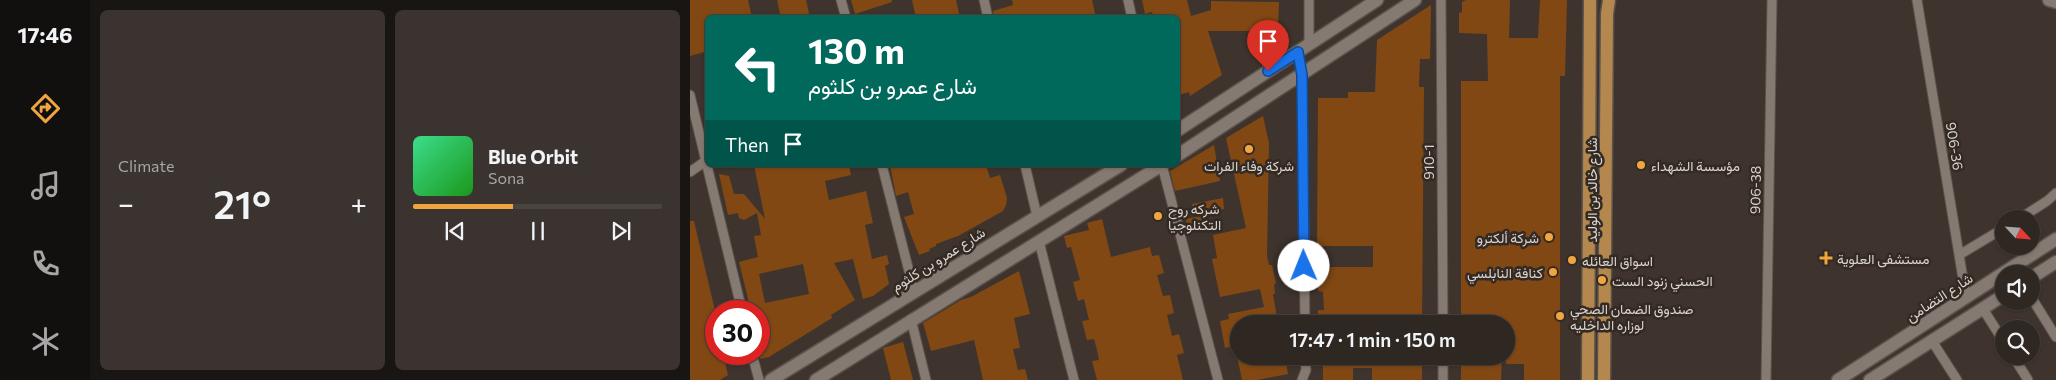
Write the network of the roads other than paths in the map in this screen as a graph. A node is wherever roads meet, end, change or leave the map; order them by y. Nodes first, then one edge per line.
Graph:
1 (841, 0) edge
2 (984, 0) edge
3 (1128, 0) edge
4 (1309, 0) edge
5 (1377, 0) edge
6 (1415, 0) edge
7 (1441, 0) edge
8 (1590, 0) edge
9 (1609, 0) edge
10 (1772, 0) edge
11 (1917, 0) edge
12 (2049, 0) edge
13 (2056, 2) edge
14 (845, 15) edge
15 (987, 15) edge
16 (1131, 15) edge
17 (1303, 48) junction
18 (1302, 75) junction
19 (690, 95) edge
20 (1180, 129) edge
21 (1180, 154) edge
22 (705, 156) edge
23 (705, 161) edge
24 (708, 167) edge
25 (883, 167) edge
26 (1025, 167) edge
27 (1118, 167) edge
28 (1159, 167) edge
29 (1163, 167) edge
30 (690, 172) edge
31 (2056, 193) edge
32 (2034, 210) edge
33 (1037, 216) junction
34 (1995, 233) edge
35 (2056, 239) edge
36 (1039, 241) junction
37 (1959, 255) junction
38 (2056, 262) edge
39 (2040, 272) edge
40 (914, 291) junction
41 (1966, 297) junction
42 (739, 300) edge
43 (1995, 301) edge
44 (1983, 309) junction
45 (2039, 310) edge
46 (1305, 315) edge
47 (1442, 315) edge
48 (910, 320) junction
49 (1995, 328) edge
50 (2056, 337) edge
51 (1932, 341) junction
52 (755, 365) edge
53 (1306, 365) edge
54 (1443, 365) edge
55 (2019, 365) edge
56 (759, 380) edge
57 (771, 380) edge
58 (816, 380) edge
59 (926, 380) edge
60 (1074, 380) edge
61 (1218, 380) edge
62 (1302, 380) edge
63 (1443, 380) edge
64 (1588, 380) edge
65 (1604, 380) edge
66 (1766, 380) edge
67 (1838, 380) edge
68 (1870, 380) edge
69 (1957, 380) edge
70 (2028, 380) edge

1 - 14 street
2 - 15 street
3 - 16 street
4 - 17 street
5 - 17 street
6 - 18 street
7 - 47 street, 910-1
8 - 64 main road, شارع خالد بن الوليد
9 - 65 main road, شارع خالد بن الوليد
10 - 66 street, 906-38
11 - 37 street, 906-36
12 - 13 street
17 - 18 street
17 - 20 street
18 - 21 street
18 - 46 street
19 - 22 street
23 - 30 street
24 - 42 street
25 - 40 street
26 - 33 street
27 - 33 street, شارع عمرو بن كلثوم
28 - 36 street
29 - 61 street
31 - 32 street
33 - 40 street, شارع عمرو بن كلثوم
34 - 37 street
35 - 41 street, شارع التضامن
36 - 48 street
36 - 60 street
37 - 41 street, 906-36
38 - 39 street
40 - 57 street, شارع عمرو بن كلثوم
41 - 67 street, شارع التضامن
43 - 44 street
44 - 49 street
44 - 51 street
45 - 50 street
48 - 58 street
48 - 59 street
51 - 68 street
51 - 69 street
52 - 56 street
53 - 62 street
54 - 63 street
55 - 70 street

